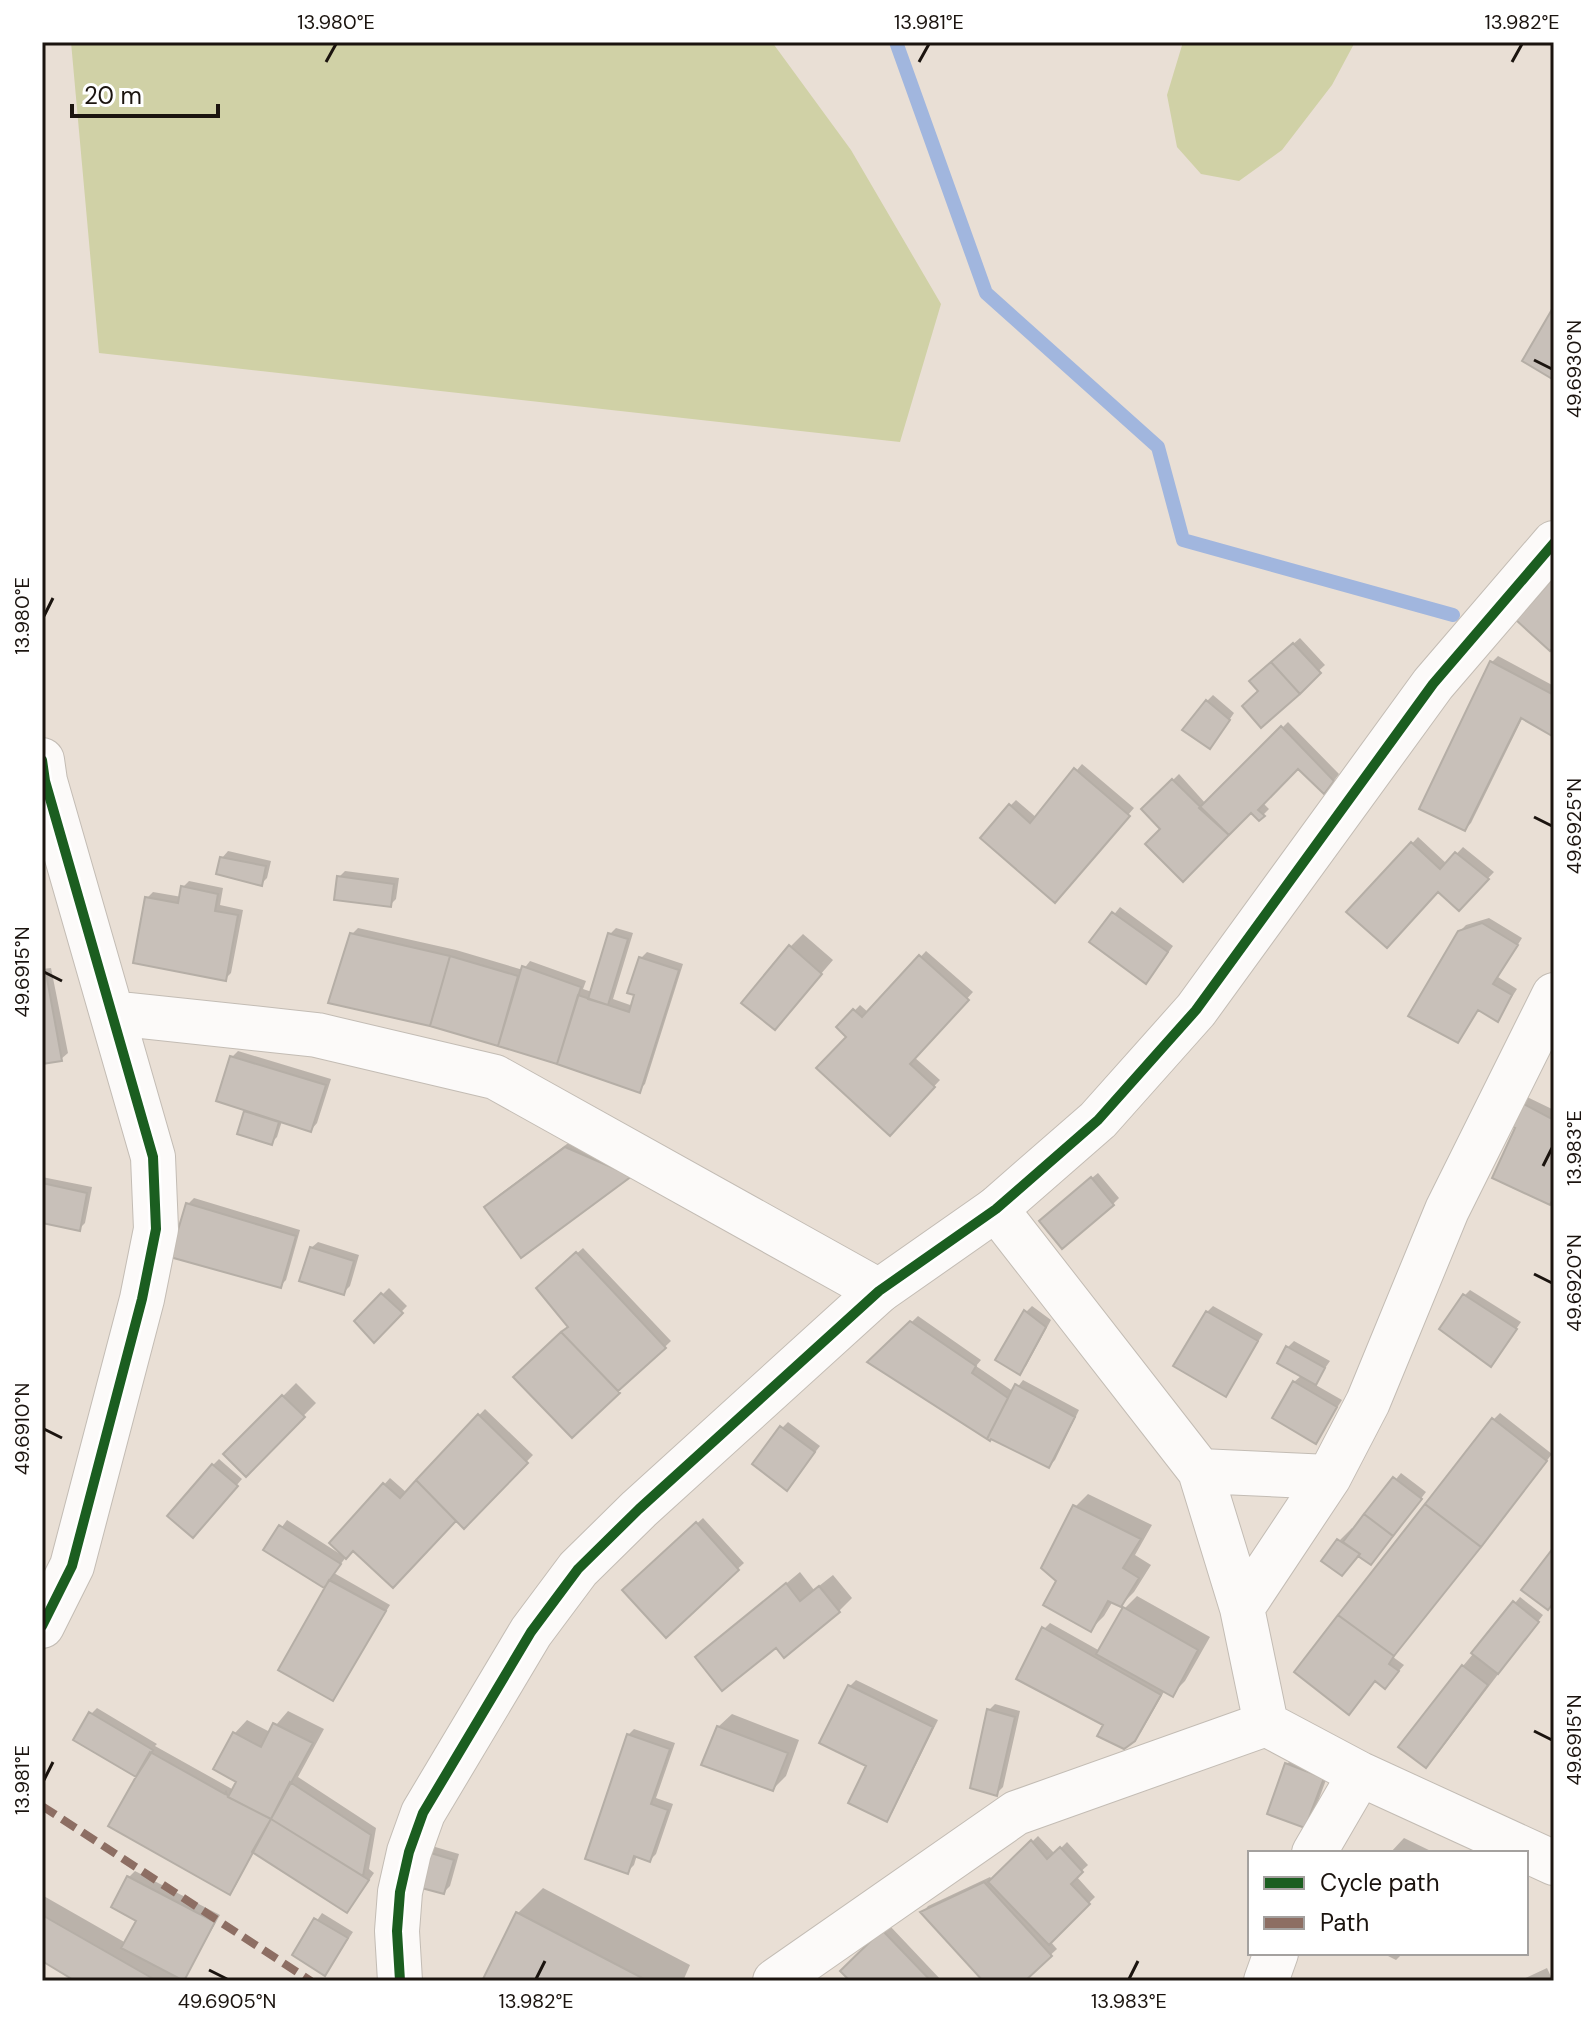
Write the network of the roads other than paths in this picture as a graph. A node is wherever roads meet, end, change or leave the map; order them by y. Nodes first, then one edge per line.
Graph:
1 (1554, 543) edge
2 (42, 760) edge
3 (1554, 995) edge
4 (112, 1013) junction
5 (996, 1209) junction
6 (879, 1291) junction
7 (1200, 1471) junction
8 (1329, 1477) junction
9 (1242, 1608) junction
10 (42, 1626) edge
11 (1266, 1724) junction
12 (1360, 1774) junction
13 (1315, 1851) edge
14 (1551, 1854) edge
15 (1275, 1955) edge
16 (400, 1981) edge
17 (775, 1981) edge
18 (1266, 1981) edge

1 - 5 street
2 - 4 street
3 - 8 street
4 - 6 street
4 - 10 street
5 - 6 street
5 - 7 street
6 - 16 street
7 - 8 street
7 - 9 street
8 - 9 street
9 - 11 street
11 - 12 street
11 - 17 street
12 - 13 street
12 - 14 street
15 - 18 street

